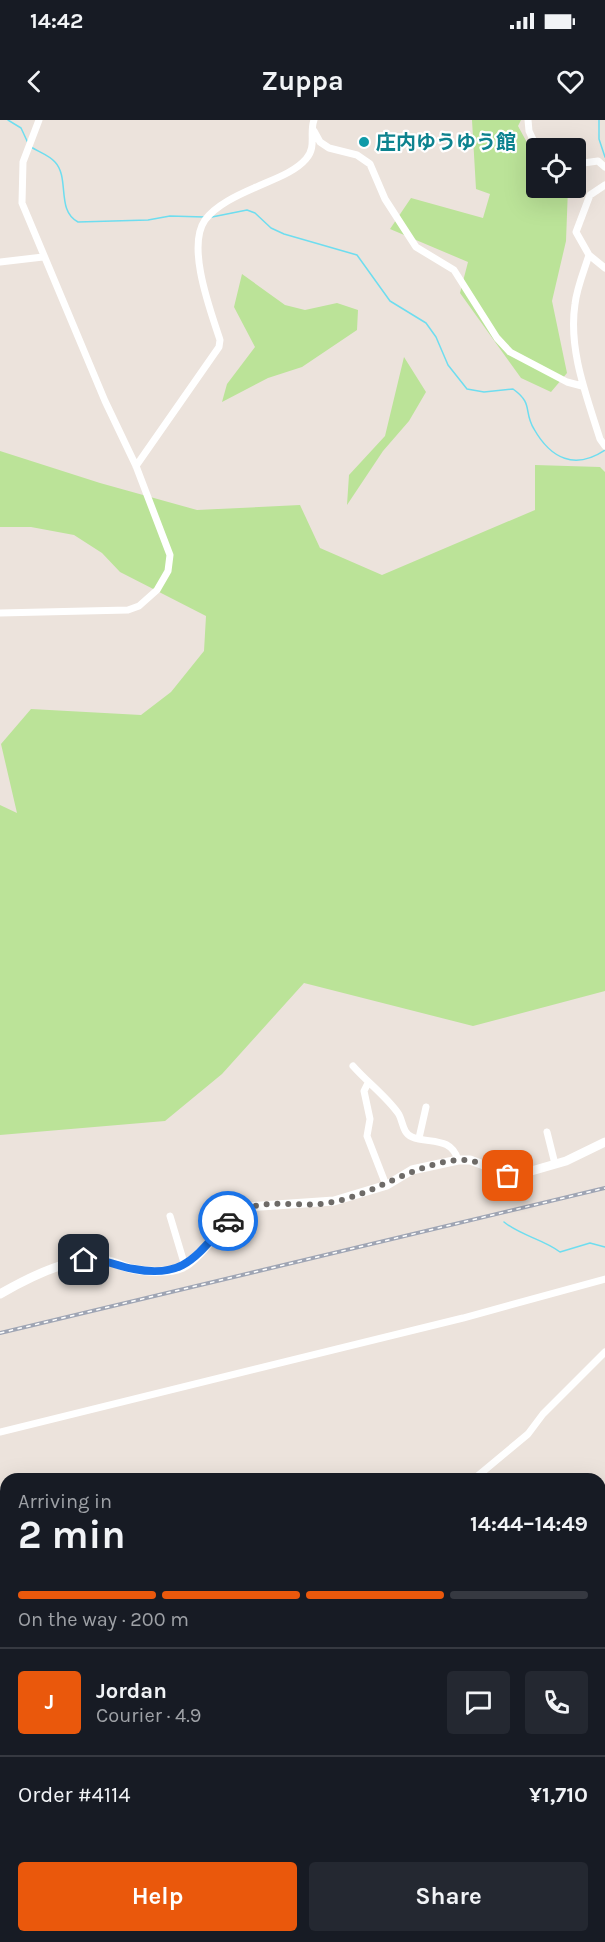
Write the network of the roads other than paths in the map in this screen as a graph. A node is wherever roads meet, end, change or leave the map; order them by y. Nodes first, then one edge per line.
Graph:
1 (39, 120) edge
2 (528, 120) edge
3 (312, 123) edge
4 (532, 138) edge
5 (586, 163) edge
6 (605, 167) edge
7 (605, 185) edge
8 (589, 255) junction
9 (43, 257) junction
10 (0, 262) edge
11 (605, 268) edge
12 (582, 386) junction
13 (605, 446) edge
14 (136, 466) junction
15 (0, 614) edge
16 (353, 1066) dead end
17 (368, 1083) junction
18 (426, 1107) dead end
19 (547, 1132) dead end
20 (419, 1137) junction
21 (605, 1142) edge
22 (458, 1160) junction
23 (555, 1164) junction
24 (386, 1185) junction
25 (170, 1216) dead end
26 (64, 1245) dead end
27 (85, 1260) junction
28 (185, 1266) junction
29 (605, 1279) edge
30 (0, 1294) edge
31 (605, 1352) edge
32 (0, 1432) edge
33 (481, 1473) edge

1 - 9 street
2 - 4 street
3 - 12 street
3 - 14 street
5 - 6 street
7 - 8 street
8 - 11 street
8 - 12 street
9 - 10 street
9 - 14 street
12 - 13 street
14 - 15 street
16 - 17 street
17 - 20 street
17 - 24 street
18 - 20 street
19 - 23 street
20 - 22 street
21 - 23 main road
22 - 23 main road
22 - 24 main road
24 - 28 main road
25 - 28 street
26 - 27 street
27 - 28 main road
27 - 30 main road
29 - 32 street
31 - 33 street

